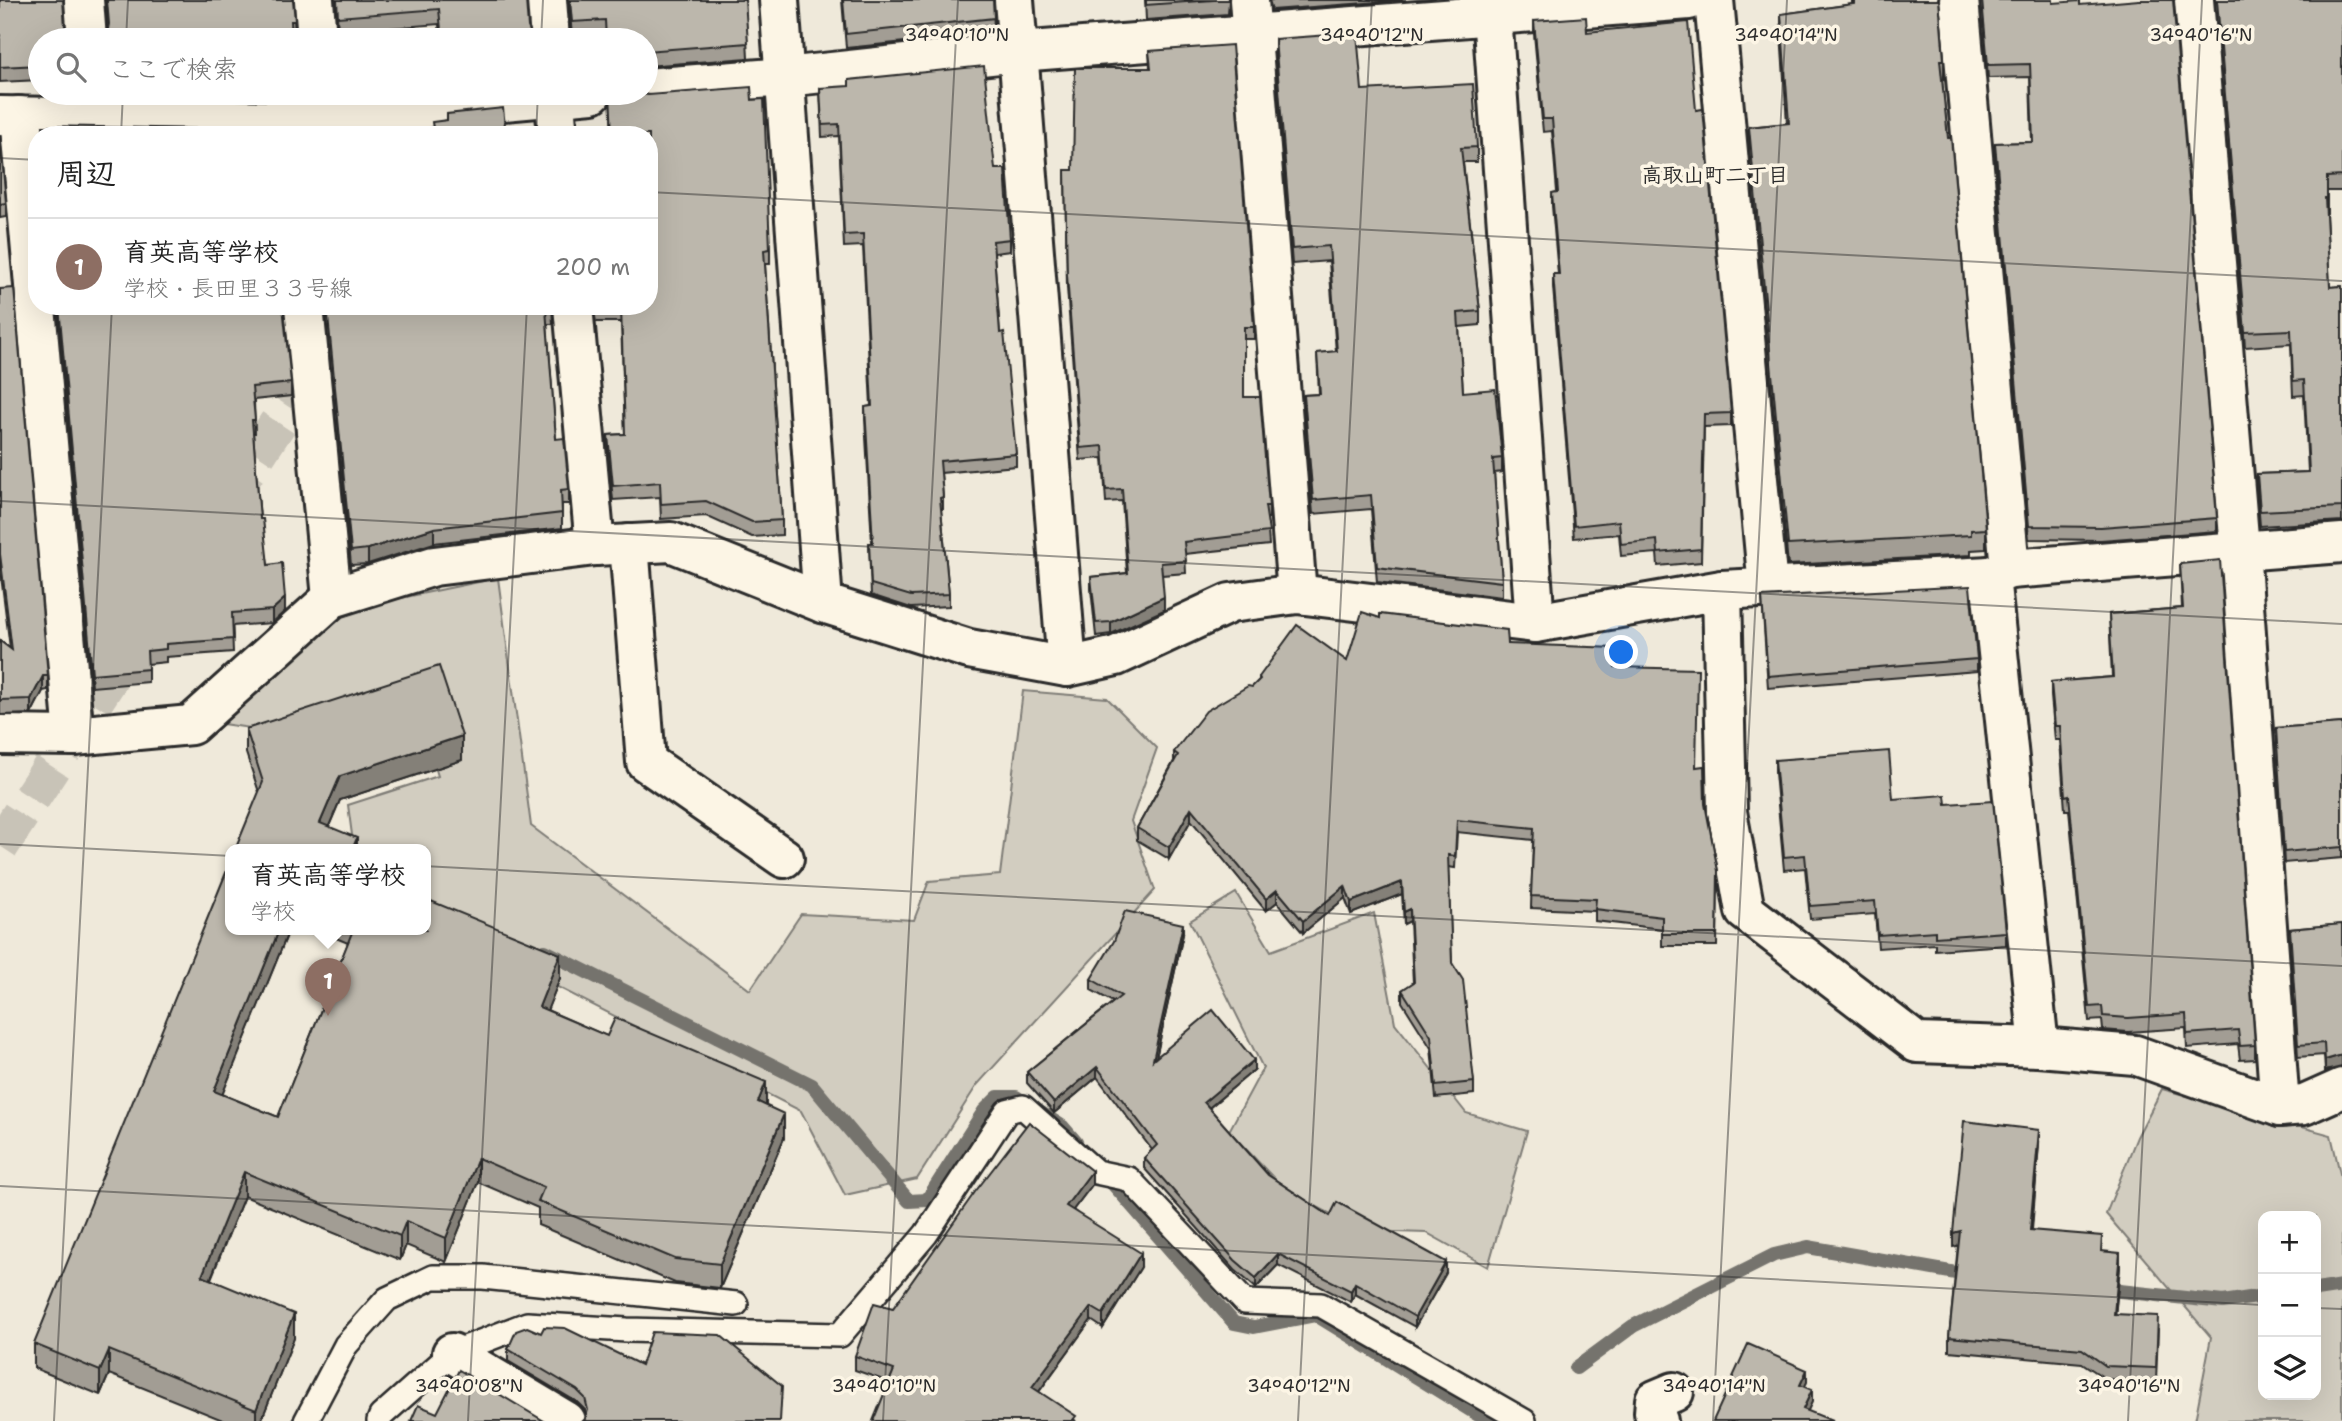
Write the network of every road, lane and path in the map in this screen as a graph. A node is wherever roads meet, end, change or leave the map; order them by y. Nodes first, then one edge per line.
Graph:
1 (84, 0) edge
2 (314, 0) edge
3 (547, 0) edge
4 (779, 0) edge
5 (1014, 0) edge
6 (1689, 0) edge
7 (1714, 0) edge
8 (1959, 0) edge
9 (2194, 0) edge
10 (1491, 7) edge
11 (1250, 17) edge
12 (87, 28) edge
13 (316, 28) edge
14 (549, 28) edge
15 (1018, 52) junction
16 (785, 76) junction
17 (658, 87) edge
18 (94, 105) edge
19 (434, 105) edge
20 (555, 105) edge
21 (9, 116) edge
22 (304, 117) edge
23 (557, 126) edge
24 (28, 297) edge
25 (30, 315) edge
26 (305, 315) edge
27 (574, 315) edge
28 (2342, 543) edge
29 (612, 545) junction
30 (2240, 550) junction
31 (2000, 573) junction
32 (1768, 588) junction
33 (1722, 590) junction
34 (1297, 594) junction
35 (332, 598) junction
36 (823, 603) junction
37 (1535, 624) junction
38 (1067, 667) junction
39 (0, 735) edge
40 (74, 736) junction
41 (784, 858) dead end
42 (2039, 1047) junction
43 (2342, 1088) edge
44 (2280, 1107) junction
45 (736, 1304) dead end
46 (452, 1353) junction
47 (306, 1421) edge
48 (379, 1421) edge
49 (566, 1421) edge
50 (1524, 1421) edge

1 - 12 street
2 - 13 street
3 - 14 street
4 - 16 street
5 - 15 street
6 - 10 street
7 - 32 street
8 - 31 street
9 - 30 street
10 - 11 street
10 - 37 street
11 - 15 street
11 - 34 street
15 - 16 street
15 - 38 street
16 - 17 street
16 - 36 street
18 - 21 street
18 - 22 street
19 - 22 street
20 - 23 street
21 - 24 street
25 - 40 street
26 - 35 street
27 - 29 street
28 - 30 street
29 - 35 street
29 - 36 street
29 - 41 street
30 - 31 street
30 - 44 street
31 - 32 street
31 - 42 street
32 - 33 street
33 - 37 street
33 - 42 street
34 - 37 street
34 - 38 street
35 - 40 street
36 - 38 street
39 - 40 street
42 - 44 street
43 - 44 street
45 - 47 lane
46 - 48 lane
46 - 49 street
46 - 50 lane

